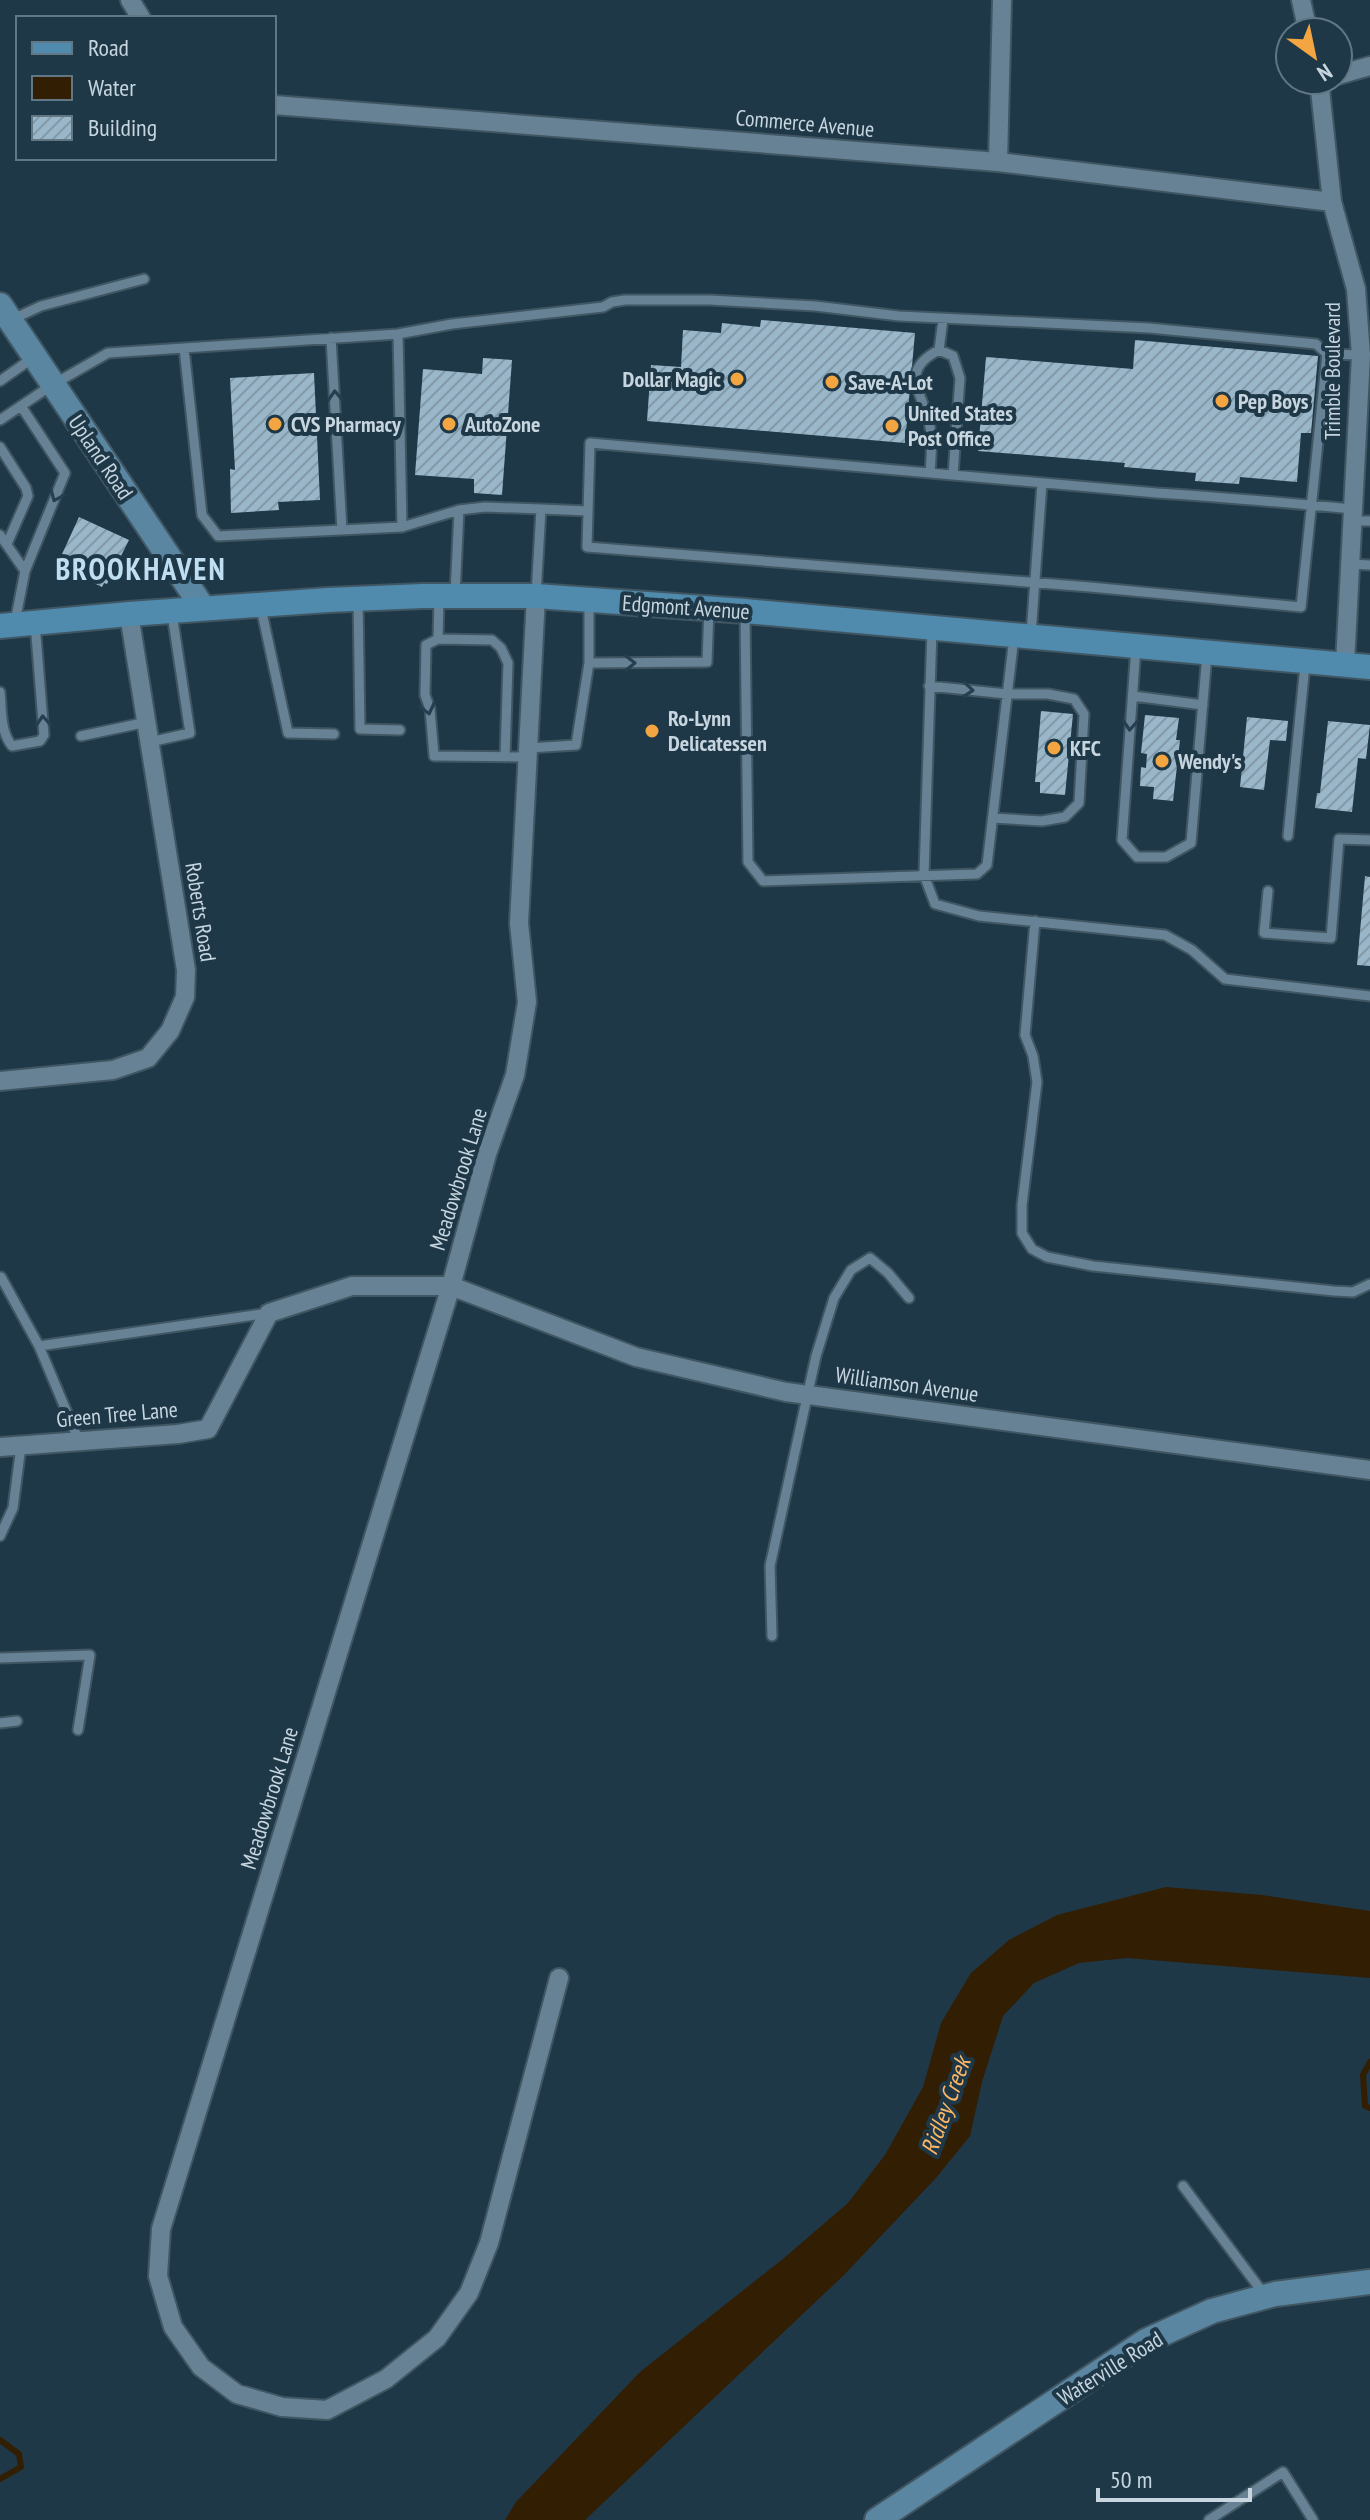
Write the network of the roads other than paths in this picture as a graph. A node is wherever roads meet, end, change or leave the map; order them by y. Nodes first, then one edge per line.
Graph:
1 (1002, 0) edge
2 (1322, 96) edge
3 (276, 105) edge
4 (998, 162) junction
5 (1332, 202) junction
6 (144, 279) dead end
7 (5, 312) edge
8 (943, 319) junction
9 (398, 334) junction
10 (331, 338) junction
11 (184, 348) junction
12 (939, 350) junction
13 (1327, 354) junction
14 (1361, 355) junction
15 (34, 357) junction
16 (0, 381) edge
17 (52, 385) junction
18 (21, 406) junction
19 (0, 420) edge
20 (0, 447) edge
21 (930, 473) junction
22 (953, 475) junction
23 (1042, 483) junction
24 (1312, 505) junction
25 (541, 509) junction
26 (459, 510) junction
27 (588, 511) junction
28 (1359, 517) edge
29 (402, 527) junction
30 (342, 530) junction
31 (0, 535) edge
32 (7, 544) junction
33 (1350, 564) junction
34 (1370, 565) edge
35 (25, 571) junction
36 (1035, 583) junction
37 (447, 596) junction
38 (536, 596) junction
39 (358, 599) junction
40 (589, 599) junction
41 (260, 605) junction
42 (203, 608) junction
43 (709, 608) junction
44 (171, 611) junction
45 (745, 611) junction
46 (129, 614) junction
47 (17, 625) edge
48 (932, 629) junction
49 (1023, 637) junction
50 (438, 639) junction
51 (1136, 647) junction
52 (1207, 654) junction
53 (1305, 661) junction
54 (589, 663) junction
55 (1345, 664) junction
56 (1370, 667) edge
57 (929, 686) junction
58 (0, 692) edge
59 (1007, 694) junction
60 (1133, 696) junction
61 (1203, 705) junction
62 (147, 722) junction
63 (400, 730) dead end
64 (334, 734) dead end
65 (81, 736) dead end
66 (150, 742) junction
67 (528, 752) junction
68 (505, 757) junction
69 (993, 818) junction
70 (1288, 836) dead end
71 (1370, 840) edge
72 (924, 875) junction
73 (1268, 891) dead end
74 (1035, 921) junction
75 (1370, 996) edge
76 (0, 1081) edge
77 (1, 1277) edge
78 (1370, 1284) edge
79 (451, 1286) junction
80 (909, 1298) dead end
81 (269, 1313) junction
82 (39, 1346) junction
83 (808, 1395) junction
84 (79, 1442) junction
85 (21, 1446) junction
86 (0, 1447) edge
87 (1370, 1470) edge
88 (0, 1536) edge
89 (772, 1636) dead end
90 (0, 1658) edge
91 (17, 1721) dead end
92 (0, 1723) edge
93 (78, 1730) dead end
94 (559, 1978) dead end
95 (1183, 2186) dead end
96 (1370, 2282) edge
97 (1266, 2296) junction
98 (877, 2520) edge
99 (1209, 2520) edge
100 (1313, 2520) edge

1 - 4 street
2 - 5 street, Trimble Boulevard
3 - 4 street, Commerce Avenue
4 - 5 street, Commerce Avenue
5 - 14 street, Trimble Boulevard
6 - 7 lane
7 - 15 street, Upland Road
8 - 9 lane
8 - 12 lane
8 - 13 lane
9 - 10 lane
9 - 29 lane
10 - 11 lane
30 -> 10 lane
11 - 17 lane
11 - 30 lane
12 - 21 lane
12 - 22 lane
13 - 14 lane
13 - 24 lane
14 - 28 street, Trimble Boulevard
15 - 16 lane
15 - 17 street, Upland Road
17 - 18 lane
17 - 42 street, Upland Road
18 - 19 lane
18 -> 35 lane
20 - 32 lane
21 - 22 lane
21 - 27 lane
22 - 23 lane
23 - 24 lane
23 - 36 lane
24 - 28 lane
24 - 36 lane
25 - 26 lane
25 - 27 lane
25 - 38 lane
26 - 29 lane
26 - 37 lane
27 - 36 lane
28 - 33 street, Trimble Boulevard
29 - 30 lane
31 - 32 lane
32 - 35 lane
33 - 34 lane
33 - 55 street, Trimble Boulevard
35 - 47 lane
36 - 49 lane
37 - 38 main road, Edgmont Avenue
37 - 39 main road, Edgmont Avenue
37 - 50 lane
38 - 40 main road, Edgmont Avenue
38 - 67 street, Meadowbrook Lane
39 - 41 main road, Edgmont Avenue
39 - 63 lane
40 - 43 main road, Edgmont Avenue
40 - 54 lane
41 - 42 main road, Edgmont Avenue
41 - 64 lane
42 - 44 main road, Edgmont Avenue
43 - 45 main road, Edgmont Avenue
54 -> 43 lane
44 - 46 main road, Edgmont Avenue
44 - 66 lane
45 - 48 main road, Edgmont Avenue
45 - 72 lane
46 - 47 main road, Edgmont Avenue
46 - 62 street, Roberts Road
58 -> 47 lane
48 - 49 main road, Edgmont Avenue
48 - 57 lane
49 - 51 main road, Edgmont Avenue
49 - 59 lane
50 - 68 lane
50 -> 68 lane
51 - 52 main road, Edgmont Avenue
51 - 60 lane
52 - 53 main road, Edgmont Avenue
52 - 61 lane
53 - 55 main road, Edgmont Avenue
53 - 70 lane
54 - 67 lane
55 - 56 main road, Edgmont Avenue
57 -> 59 lane
57 - 72 lane
59 - 69 lane
59 - 69 lane
60 - 61 lane
60 -> 61 lane
62 - 65 lane
62 - 66 street, Roberts Road
66 - 76 street, Roberts Road
67 - 68 lane
67 - 79 street, Meadowbrook Lane
69 - 72 lane
71 - 73 lane
72 - 74 lane
74 - 75 lane
74 - 78 lane
77 - 82 lane
79 - 81 street
79 - 83 street, Williamson Avenue
79 - 94 street, Meadowbrook Lane
80 - 83 lane
81 - 82 lane
81 - 84 street, Green Tree Lane
82 - 84 lane
83 - 87 street, Williamson Avenue
83 - 89 lane
84 - 85 street, Green Tree Lane
85 - 86 street, Green Tree Lane
85 - 88 lane
90 - 93 lane
91 - 92 lane
95 - 97 lane
96 - 97 street, Waterville Road
97 - 98 street, Waterville Road
99 - 100 lane

